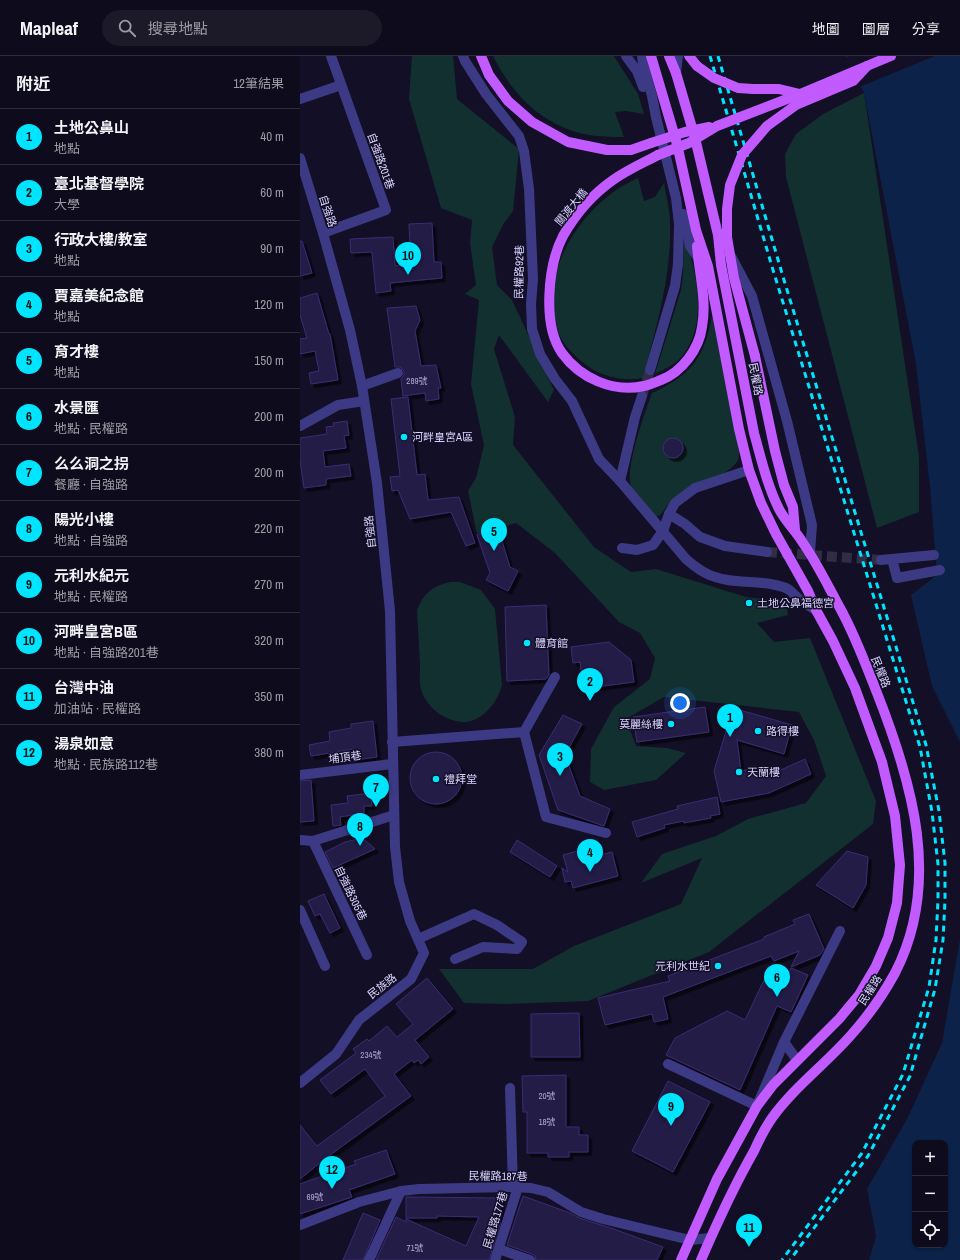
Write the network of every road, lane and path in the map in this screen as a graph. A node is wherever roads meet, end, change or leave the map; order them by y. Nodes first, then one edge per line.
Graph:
1 (331, 56) edge
2 (464, 56) edge
3 (481, 56) edge
4 (626, 56) edge
5 (642, 56) edge
6 (646, 56) edge
7 (651, 56) edge
8 (669, 56) edge
9 (678, 56) edge
10 (689, 56) edge
11 (891, 56) edge
12 (867, 66) junction
13 (655, 73) junction
14 (676, 73) junction
15 (341, 86) junction
16 (800, 94) junction
17 (300, 99) edge
18 (656, 117) junction
19 (717, 126) junction
20 (300, 158) edge
21 (303, 184) edge
22 (676, 198) junction
23 (696, 230) junction
24 (323, 233) junction
25 (718, 235) junction
26 (698, 258) junction
27 (650, 370) tunnel mouth
28 (398, 373) dead end
29 (362, 386) junction
30 (642, 396) tunnel mouth
31 (364, 401) junction
32 (300, 426) edge
33 (749, 470) junction
34 (620, 481) junction
35 (669, 514) junction
36 (795, 530) junction
37 (663, 531) junction
38 (622, 548) dead end
39 (767, 552) tunnel mouth
40 (810, 553) junction
41 (934, 555) dead end
42 (940, 570) dead end
43 (816, 610) junction
44 (555, 677) dead end
45 (524, 732) junction
46 (392, 742) junction
47 (392, 764) junction
48 (300, 775) edge
49 (394, 815) junction
50 (606, 833) dead end
51 (300, 840) edge
52 (313, 841) junction
53 (300, 910) edge
54 (840, 931) dead end
55 (418, 939) junction
56 (367, 955) dead end
57 (455, 959) dead end
58 (325, 966) dead end
59 (784, 1042) junction
60 (797, 1060) junction
61 (668, 1064) dead end
62 (300, 1083) edge
63 (510, 1088) dead end
64 (757, 1106) junction
65 (515, 1187) junction
66 (400, 1191) junction
67 (300, 1225) edge
68 (710, 1238) junction
69 (690, 1240) junction
70 (499, 1249) junction
71 (369, 1260) edge
72 (495, 1260) edge
73 (530, 1260) edge
74 (681, 1260) edge
75 (700, 1260) edge

1 - 15 street, 自強路201巷
2 - 34 street, 民權路92巷
3 - 19 main road, 關渡大橋, bridge
4 - 18 street
5 - 18 street
6 - 13 main road
7 - 13 main road, 民權路
8 - 14 main road, 民權路
9 - 14 street
10 - 16 main road, bridge
11 - 12 main road, 關渡大橋
12 - 16 main road, 關渡大橋, bridge
12 - 36 main road, bridge
13 - 23 main road, 民權路
14 - 25 main road, 民權路
15 - 17 street
15 - 24 street, 自強路201巷
16 - 19 main road, 關渡大橋, bridge
18 - 22 street
19 - 26 main road, 關渡大橋, bridge
20 - 21 street, 自強路
21 - 24 street, 自強路
22 - 26 street
22 - 27 street
23 - 26 main road, 關渡大橋
23 - 33 main road, 民權路
24 - 29 street, 自強路
25 - 36 main road, 民權路
25 - 40 street
28 - 29 street
29 - 31 street, 自強路
30 - 34 street
31 - 32 street
31 - 46 street, 自強路
33 - 35 street
33 - 43 main road, 民權路
34 - 37 street, 民權路
35 - 37 street
35 - 39 street
36 - 40 main road, 民權路
37 - 38 street
37 - 43 street, 民權路
40 - 68 main road, 民權路
41 - 42 street
43 - 60 main road, 民權路
44 - 45 street
45 - 46 street
45 - 50 street
46 - 47 street, 自強路
47 - 48 street, 埔頂巷
47 - 49 street, 自強路
49 - 52 street
49 - 55 street, 民族路
51 - 52 street
52 - 56 street, 自強路305巷
53 - 58 street
54 - 59 street
55 - 57 street
55 - 62 street, 民族路
59 - 60 street
59 - 64 street
60 - 64 main road, 民權路
61 - 64 street
63 - 65 street, 民權路177巷
64 - 69 main road, 民權路
65 - 66 street, 民權路187巷
65 - 69 street, 民權路187巷
65 - 70 street, 民權路177巷
66 - 67 street, 民權路187巷
66 - 71 street
68 - 69 street, 民權路187巷
68 - 75 main road, 民權路
69 - 74 main road, 民權路
70 - 72 street, 民權路177巷
70 - 73 street

